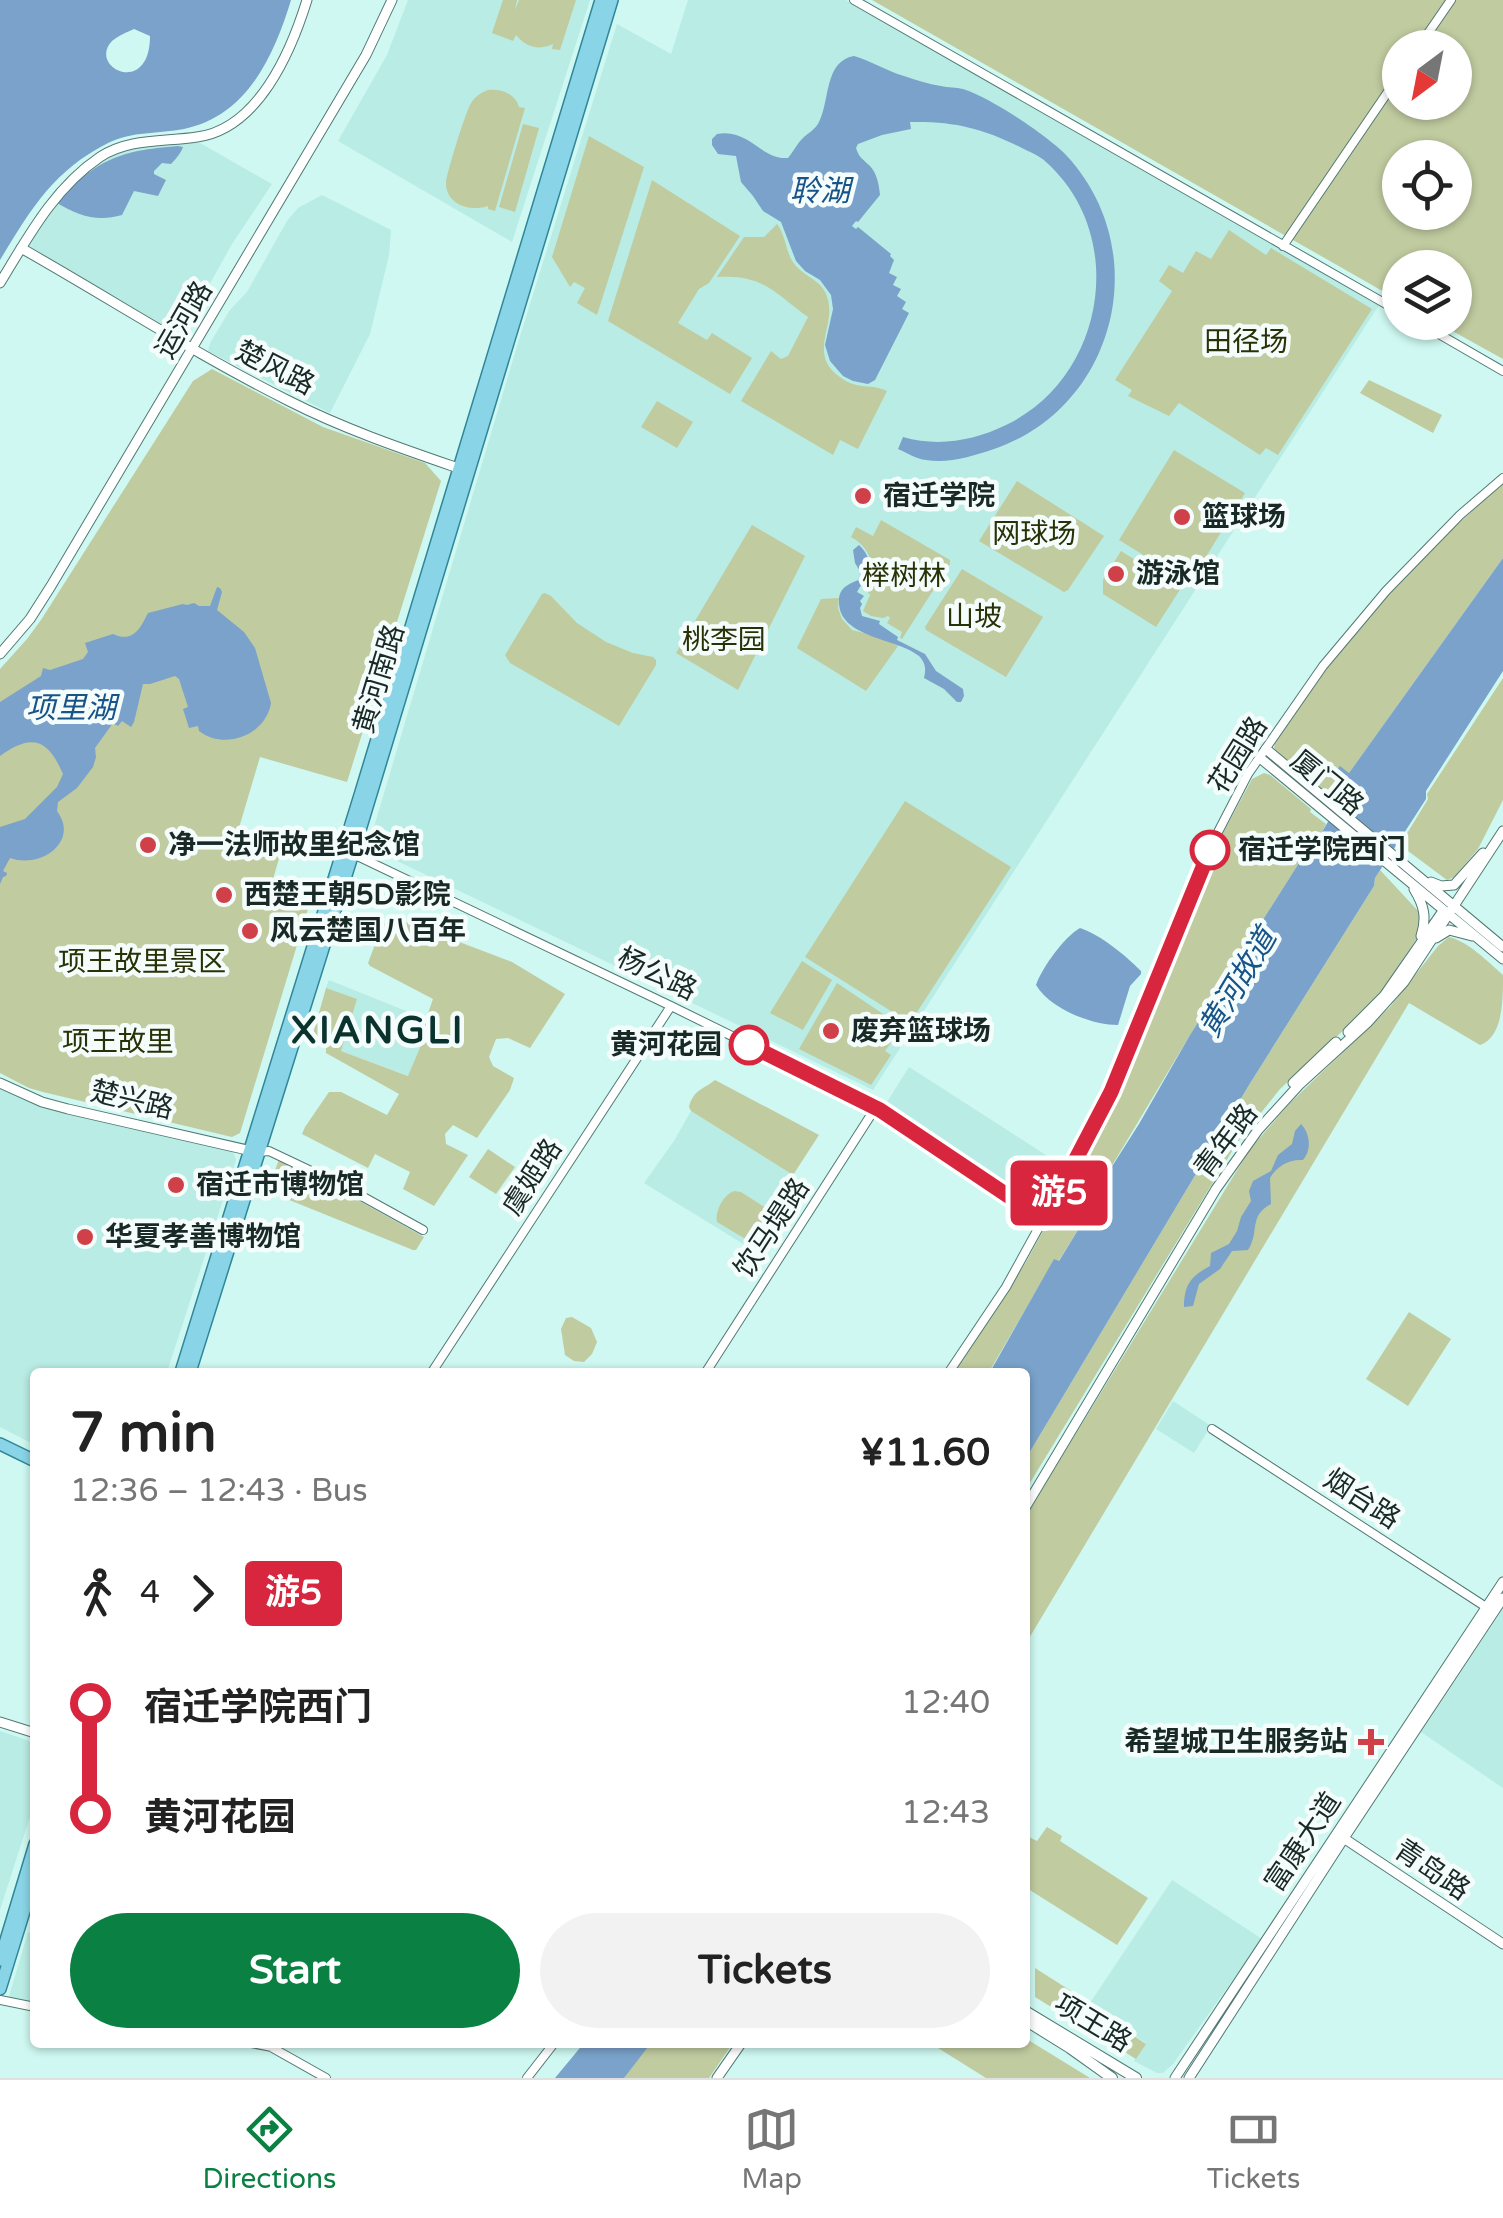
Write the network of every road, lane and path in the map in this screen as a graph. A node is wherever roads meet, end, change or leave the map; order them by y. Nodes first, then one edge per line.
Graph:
1 (307, 0) edge
2 (392, 0) edge
3 (602, 0) edge
4 (612, 0) edge
5 (854, 0) edge
6 (1450, 0) edge
7 (1430, 30) edge
8 (1382, 100) edge
9 (1283, 246) junction
10 (22, 248) junction
11 (0, 283) edge
12 (1382, 302) edge
13 (1449, 340) edge
14 (192, 350) junction
15 (1503, 371) edge
16 (464, 470) junction
17 (1503, 478) edge
18 (0, 654) edge
19 (1263, 753) junction
20 (1503, 822) edge
21 (1503, 832) edge
22 (348, 851) junction
23 (1485, 855) junction
24 (1401, 869) junction
25 (1419, 877) junction
26 (1449, 907) junction
27 (1486, 938) junction
28 (1503, 947) edge
29 (1503, 959) edge
30 (1410, 967) junction
31 (671, 1006) junction
32 (0, 1083) edge
33 (876, 1108) junction
34 (254, 1151) junction
35 (1044, 1220) junction
36 (423, 1230) dead end
37 (192, 1368) edge
38 (435, 1368) edge
39 (709, 1368) edge
40 (952, 1368) edge
41 (1212, 1430) dead end
42 (0, 1444) edge
43 (0, 1452) edge
44 (30, 1459) edge
45 (30, 1467) edge
46 (1030, 1490) edge
47 (1030, 1500) edge
48 (1503, 1582) edge
49 (1503, 1598) edge
50 (1486, 1607) junction
51 (0, 1722) edge
52 (30, 1731) edge
53 (1340, 1836) junction
54 (30, 1861) edge
55 (30, 1902) edge
56 (1503, 1944) edge
57 (0, 1960) edge
58 (0, 1989) edge
59 (0, 2000) edge
60 (30, 2006) edge
61 (1030, 2014) edge
62 (1030, 2023) edge
63 (278, 2048) edge
64 (550, 2048) edge
65 (741, 2048) edge
66 (326, 2078) edge
67 (528, 2078) edge
68 (721, 2078) edge
69 (1112, 2078) edge
70 (1136, 2078) edge
71 (1176, 2078) edge
72 (1189, 2078) edge

1 - 10 street
2 - 14 street, 运河路
3 - 16 main road, 黄河南路
4 - 16 main road, 黄河南路
5 - 9 street
6 - 7 street
8 - 9 street
9 - 12 street
10 - 11 street
10 - 14 street, 楚风路
13 - 15 street
14 - 16 street, 楚风路
14 - 18 street, 运河路
16 - 22 main road, 黄河南路
17 - 19 street, 花园路
19 - 24 street, 厦门路
19 - 35 street, 花园路
20 - 23 street, 青年路
21 - 23 street, 青年路
22 - 31 street, 杨公路
22 - 34 main road, 黄河南路
23 - 25 street
23 - 26 street, 青年路
23 - 27 street
24 - 25 street, 厦门路
24 - 26 street, 厦门路
24 - 30 street
25 - 26 street, 厦门路
26 - 27 street, 厦门路
26 - 30 street, 青年路
27 - 28 street, 厦门路
27 - 29 street, 厦门路
27 - 30 street
30 - 46 street, 青年路
30 - 47 street, 青年路
31 - 33 street, 杨公路
31 - 38 street, 虞姬路
32 - 34 street, 楚兴路
33 - 35 street, 杨公路
33 - 39 street, 饮马堤路
34 - 36 street
34 - 37 main road, 黄河南路
35 - 40 street, 花园路
41 - 50 street, 烟台路
42 - 44 main road
43 - 45 main road
48 - 50 street, 富康大道
49 - 53 street, 富康大道
50 - 53 street, 富康大道
51 - 52 street
53 - 56 street, 青岛路
53 - 71 street, 富康大道
53 - 72 street, 富康大道
54 - 57 main road
55 - 58 main road
59 - 60 street
61 - 70 main road, 项王路
62 - 69 main road, 项王路
63 - 66 street
64 - 67 street
65 - 68 street

